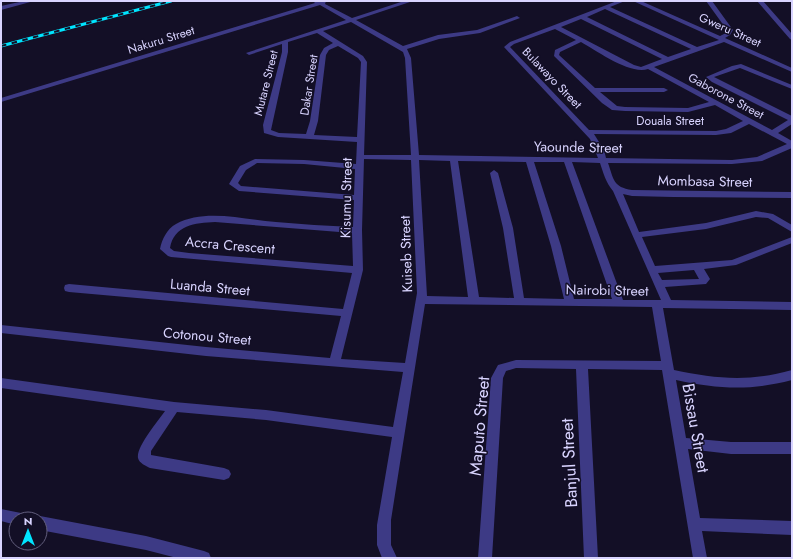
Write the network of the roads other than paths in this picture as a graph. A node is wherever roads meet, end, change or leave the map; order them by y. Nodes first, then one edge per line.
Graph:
1 (31, 1) edge
2 (410, 1) edge
3 (622, 1) edge
4 (636, 1) edge
5 (655, 1) edge
6 (709, 1) edge
7 (760, 1) edge
8 (321, 2) edge
9 (647, 6) junction
10 (605, 7) junction
11 (1, 8) edge
12 (581, 16) junction
13 (517, 18) dead end
14 (352, 20) junction
15 (555, 26) junction
16 (318, 31) junction
17 (792, 38) edge
18 (722, 39) junction
19 (581, 40) junction
20 (285, 42) junction
21 (338, 43) junction
22 (402, 48) junction
23 (697, 50) junction
24 (249, 53) dead end
25 (669, 60) junction
26 (649, 67) junction
27 (792, 70) edge
28 (792, 87) edge
29 (594, 90) junction
30 (664, 90) dead end
31 (1, 100) edge
32 (716, 103) junction
33 (792, 119) edge
34 (749, 122) junction
35 (588, 132) junction
36 (773, 134) junction
37 (309, 137) junction
38 (360, 140) junction
39 (792, 145) edge
40 (360, 157) junction
41 (416, 158) junction
42 (454, 158) junction
43 (529, 159) junction
44 (567, 160) junction
45 (603, 160) junction
46 (359, 167) junction
47 (494, 173) dead end
48 (617, 190) junction
49 (792, 194) edge
50 (359, 198) junction
51 (792, 229) edge
52 (358, 230) junction
53 (637, 235) junction
54 (792, 240) edge
55 (697, 266) junction
56 (358, 270) junction
57 (653, 270) junction
58 (659, 284) junction
59 (69, 288) dead end
60 (421, 300) junction
61 (474, 301) junction
62 (520, 302) junction
63 (570, 303) junction
64 (619, 304) junction
65 (663, 305) junction
66 (792, 306) edge
67 (348, 313) junction
68 (1, 329) edge
69 (334, 363) junction
70 (582, 366) junction
71 (410, 368) junction
72 (668, 370) junction
73 (792, 375) edge
74 (1, 383) edge
75 (174, 407) junction
76 (399, 433) junction
77 (681, 443) junction
78 (792, 448) edge
79 (224, 474) dead end
80 (694, 524) junction
81 (48, 525) edge
82 (792, 528) edge
83 (388, 555) edge
84 (204, 558) edge
85 (485, 558) edge
86 (591, 558) edge
87 (700, 558) edge

1 - 11 street
2 - 14 street
3 - 10 street, Bulawayo Street
4 - 9 street, Gweru Street
5 - 9 street
6 - 18 street
7 - 17 street
8 - 14 street
8 - 31 street, Nakuru Street
9 - 18 street, Gweru Street
10 - 12 street, Bulawayo Street
10 - 23 street
12 - 15 street, Bulawayo Street
12 - 25 street
13 - 22 street
14 - 16 street
14 - 22 street
15 - 19 street
15 - 35 street, Bulawayo Street
16 - 20 street
16 - 21 street
18 - 23 street
18 - 27 street, Gweru Street
19 - 26 street
19 - 29 street
20 - 24 street
20 - 37 street, Mutare Street
21 - 37 street, Dakar Street
21 - 38 street, Kisumu Street
22 - 41 street, Kuiseb Street
23 - 25 street
25 - 26 street
26 - 32 street, Gaborone Street
28 - 33 street
29 - 30 street
29 - 32 street
32 - 34 street, Gaborone Street
33 - 36 street
34 - 35 street, Douala Street
34 - 36 street, Gaborone Street
35 - 45 street, Bulawayo Street
36 - 39 street, Gaborone Street
37 - 38 street, Mutare Street
38 - 40 street, Kisumu Street
39 - 45 street, Yaounde Street
40 - 41 street, Yaounde Street
40 - 46 street, Kisumu Street
41 - 42 street, Yaounde Street
41 - 60 street, Kuiseb Street
42 - 43 street, Yaounde Street
42 - 61 street
43 - 44 street, Yaounde Street
43 - 63 street
44 - 45 street, Yaounde Street
44 - 64 street
45 - 48 street, Bulawayo Street
46 - 50 street, Kisumu Street
46 - 50 street
47 - 62 street
48 - 49 street, Mombasa Street
48 - 53 street, Bulawayo Street
50 - 52 street, Kisumu Street
51 - 53 street
52 - 56 street, Kisumu Street
52 - 56 street, Accra Crescent
53 - 57 street, Bissau Street
54 - 55 street
55 - 57 street
55 - 58 street
56 - 67 street, Kisumu Street
57 - 58 street, Bissau Street
58 - 65 street, Bissau Street
59 - 67 street, Luanda Street
60 - 61 street, Nairobi Street
60 - 71 street, Kuiseb Street
61 - 62 street, Nairobi Street
62 - 63 street, Nairobi Street
63 - 64 street, Nairobi Street
64 - 65 street, Nairobi Street
65 - 66 street, Nairobi Street
65 - 72 street, Bissau Street
67 - 69 street, Kisumu Street
68 - 69 street, Cotonou Street
69 - 71 street, Cotonou Street
70 - 72 street, Maputo Street
70 - 85 street, Maputo Street
70 - 86 street, Banjul Street
71 - 76 street, Kuiseb Street
72 - 73 street, Maputo Street
72 - 77 street, Bissau Street
74 - 75 street
75 - 76 street
75 - 79 street
76 - 83 street, Kuiseb Street
77 - 78 street
77 - 80 street, Bissau Street
80 - 82 street
80 - 87 street, Bissau Street
81 - 84 street

